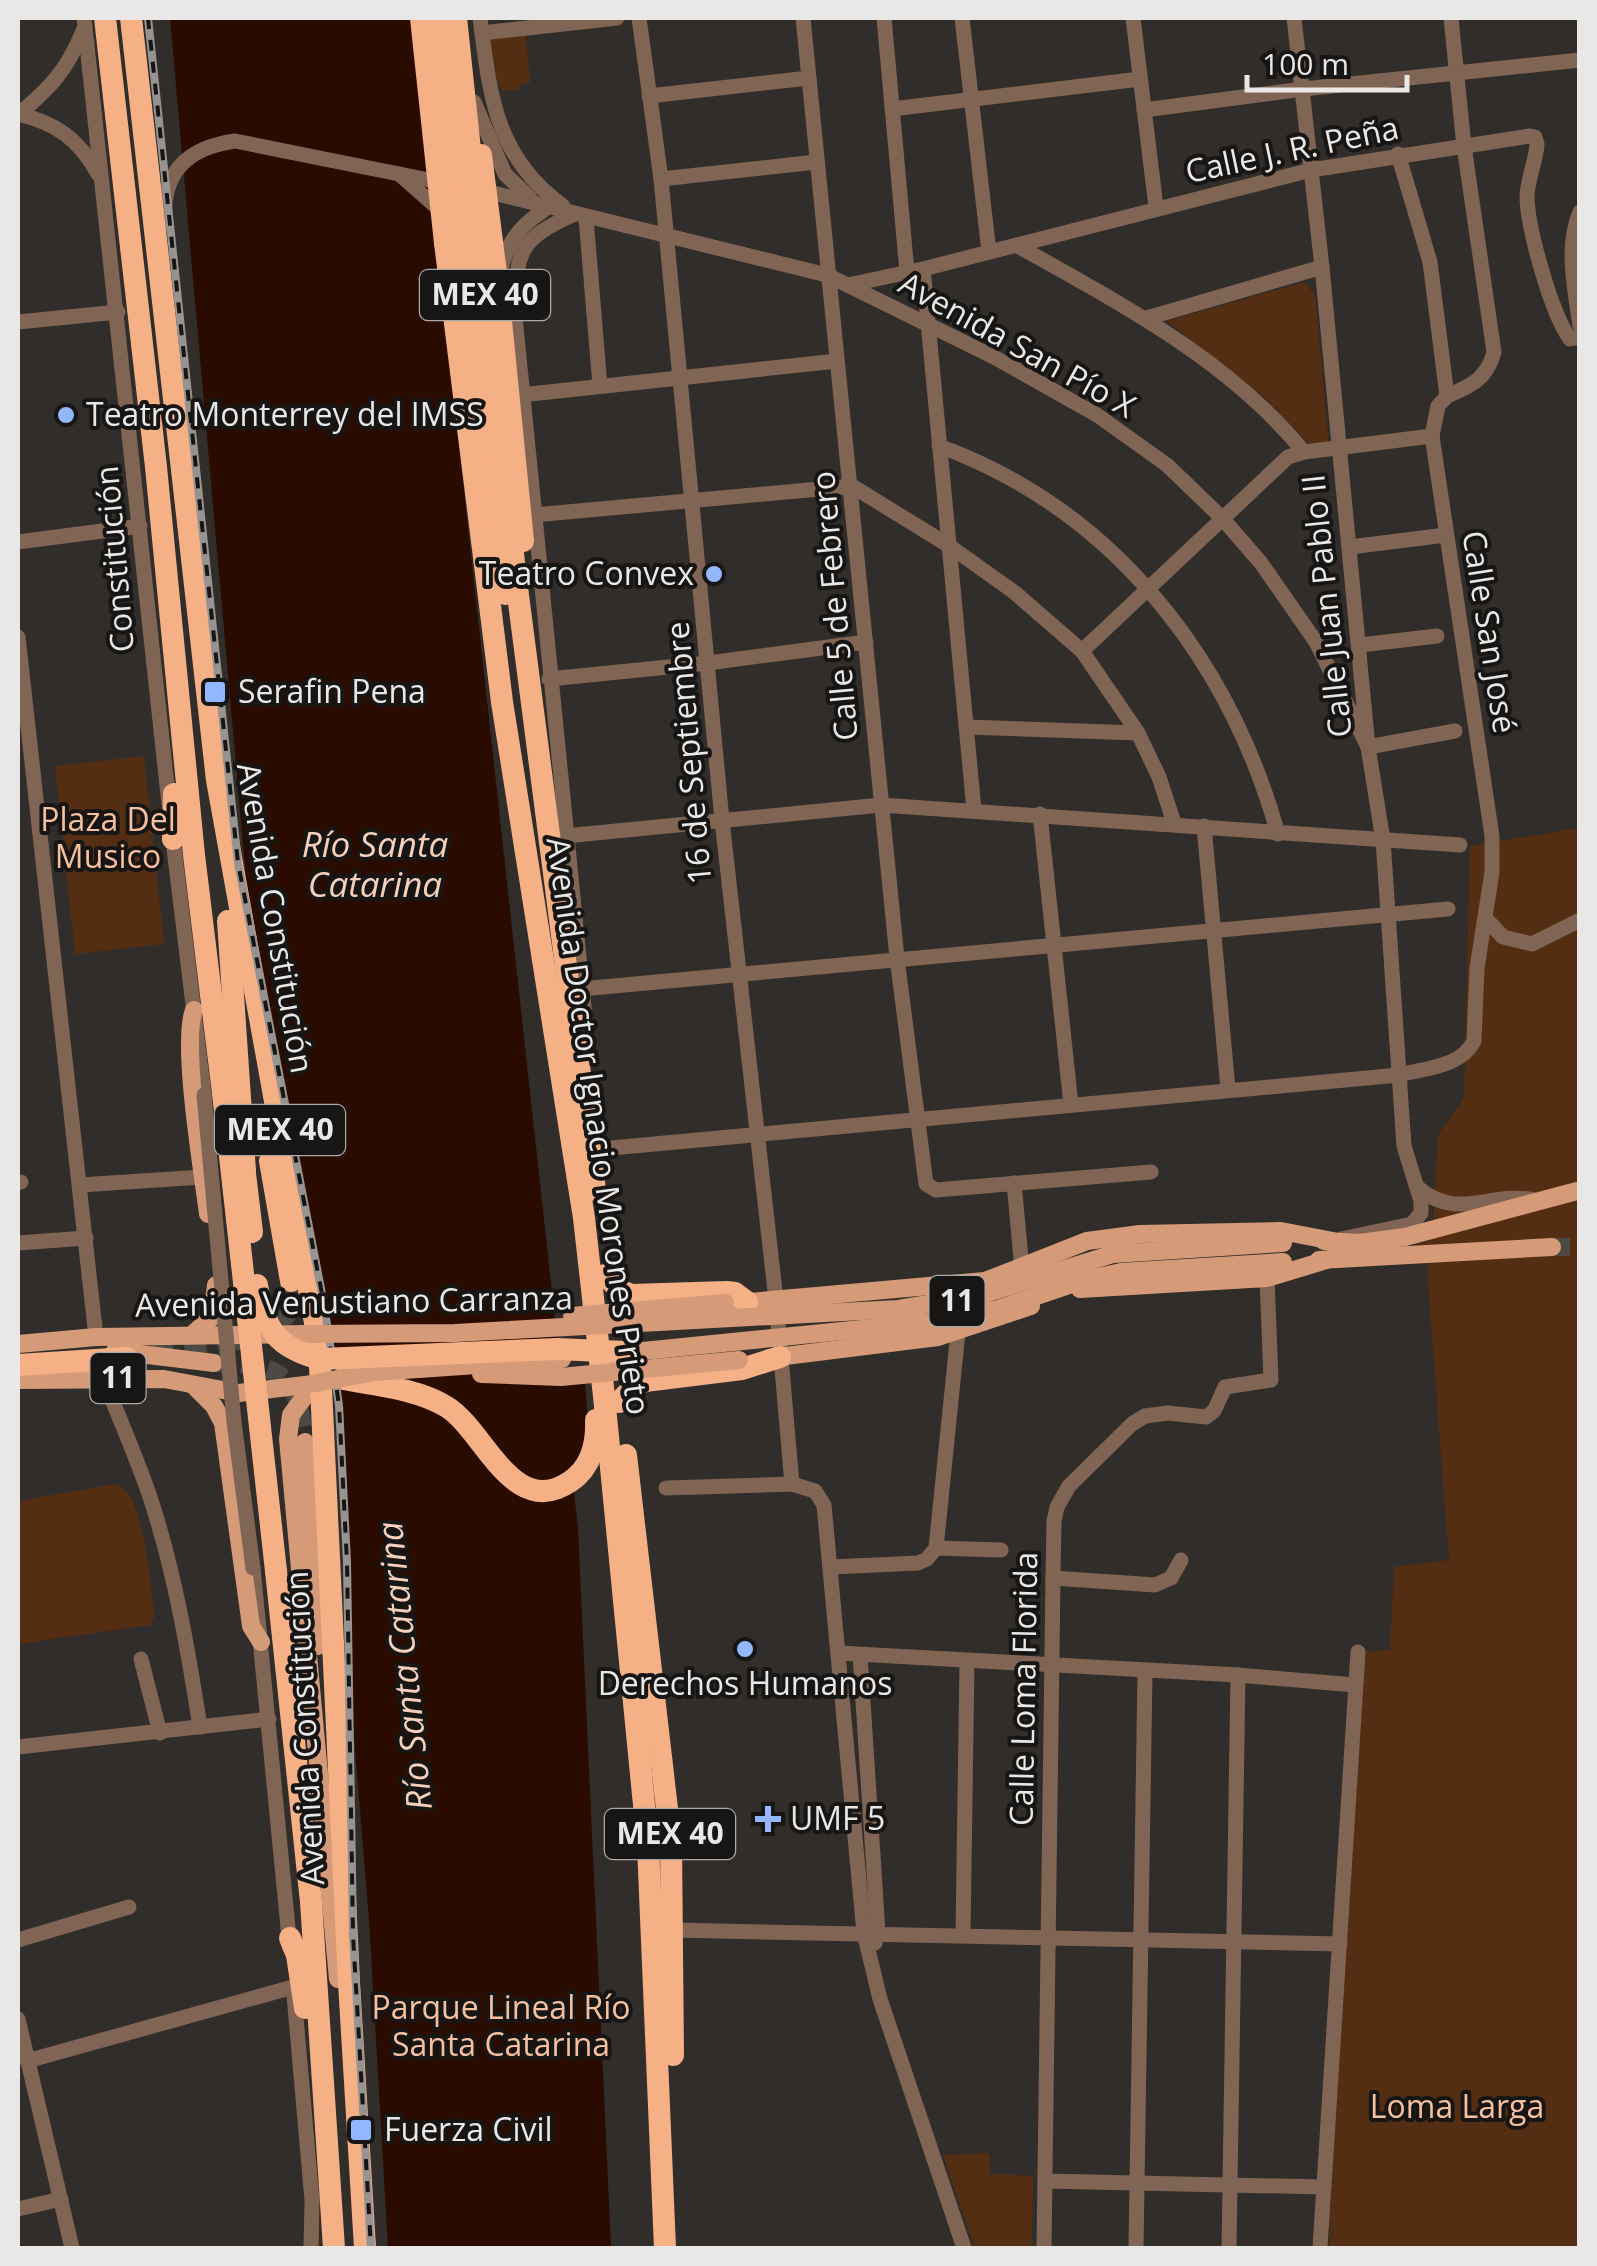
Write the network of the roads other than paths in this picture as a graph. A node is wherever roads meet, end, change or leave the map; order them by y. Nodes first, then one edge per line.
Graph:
1 (131, 18) edge
2 (421, 18) edge
3 (441, 18) edge
4 (456, 18) edge
5 (617, 18) edge
6 (639, 18) edge
7 (804, 18) edge
8 (884, 18) edge
9 (962, 18) edge
10 (1133, 18) edge
11 (1294, 18) edge
12 (1451, 18) edge
13 (90, 20) edge
14 (476, 23) edge
15 (1580, 60) edge
16 (1457, 74) junction
17 (809, 78) junction
18 (1140, 79) junction
19 (1303, 89) junction
20 (649, 96) junction
21 (971, 100) junction
22 (474, 102) junction
23 (892, 110) junction
24 (1144, 110) junction
25 (18, 114) edge
26 (454, 130) junction
27 (1464, 146) junction
28 (1398, 154) junction
29 (816, 162) junction
30 (1311, 170) junction
31 (397, 173) junction
32 (660, 179) junction
33 (113, 182) junction
34 (448, 183) junction
35 (486, 191) junction
36 (544, 207) junction
37 (1156, 207) junction
38 (1580, 212) edge
39 (580, 216) junction
40 (666, 236) junction
41 (1016, 246) junction
42 (989, 252) junction
43 (468, 258) junction
44 (1322, 267) junction
45 (915, 271) junction
46 (827, 275) junction
47 (497, 281) junction
48 (848, 284) junction
49 (118, 312) junction
50 (1147, 318) junction
51 (18, 322) edge
52 (929, 326) junction
53 (1580, 326) edge
54 (1580, 337) edge
55 (836, 361) junction
56 (681, 380) junction
57 (173, 386) junction
58 (600, 386) junction
59 (521, 395) junction
60 (1447, 396) junction
61 (1432, 436) junction
62 (939, 446) junction
63 (1339, 448) junction
64 (1304, 452) junction
65 (156, 467) junction
66 (852, 486) junction
67 (693, 502) junction
68 (534, 515) junction
69 (1222, 518) junction
70 (140, 526) junction
71 (1446, 535) junction
72 (18, 542) edge
73 (948, 546) junction
74 (1350, 547) junction
75 (1148, 588) junction
76 (1437, 636) dead end
77 (18, 637) edge
78 (866, 642) junction
79 (1360, 645) junction
80 (1082, 651) junction
81 (708, 663) junction
82 (539, 674) junction
83 (966, 727) junction
84 (1455, 731) dead end
85 (1138, 733) junction
86 (24, 747) edge
87 (1368, 747) junction
88 (216, 780) junction
89 (881, 805) junction
90 (974, 810) junction
91 (1040, 814) junction
92 (722, 820) junction
93 (1174, 823) junction
94 (1204, 826) junction
95 (1278, 834) junction
96 (566, 836) junction
97 (173, 839) junction
98 (1384, 840) junction
99 (1460, 845) dead end
100 (534, 886) junction
101 (1448, 909) dead end
102 (1388, 915) junction
103 (1486, 918) junction
104 (1580, 920) edge
105 (1214, 928) junction
106 (1055, 943) junction
107 (897, 958) junction
108 (738, 977) junction
109 (211, 982) junction
110 (582, 989) junction
111 (194, 1010) junction
112 (263, 1045) junction
113 (581, 1068) junction
114 (1400, 1074) junction
115 (1228, 1089) junction
116 (213, 1094) junction
117 (1071, 1105) junction
118 (918, 1120) junction
119 (570, 1123) junction
120 (757, 1136) junction
121 (590, 1150) junction
122 (245, 1172) junction
123 (1151, 1172) dead end
124 (204, 1177) junction
125 (1014, 1184) junction
126 (80, 1186) junction
127 (1417, 1187) junction
128 (1577, 1191) dead end
129 (1534, 1200) junction
130 (86, 1238) junction
131 (1102, 1238) junction
132 (18, 1243) edge
133 (1552, 1247) tunnel mouth
134 (1332, 1250) junction
135 (1283, 1252) junction
136 (1022, 1269) junction
137 (605, 1274) junction
138 (1267, 1278) junction
139 (291, 1280) tunnel mouth
140 (1104, 1285) junction
141 (821, 1295) junction
142 (776, 1300) junction
143 (736, 1303) junction
144 (523, 1330) junction
145 (958, 1332) junction
146 (192, 1335) junction
147 (96, 1337) junction
148 (18, 1344) edge
149 (18, 1352) edge
150 (626, 1352) junction
151 (816, 1352) junction
152 (780, 1357) junction
153 (126, 1358) tunnel mouth
154 (741, 1360) junction
155 (214, 1363) tunnel mouth
156 (18, 1364) edge
157 (436, 1368) junction
158 (103, 1377) junction
159 (18, 1380) edge
160 (337, 1380) junction
161 (189, 1382) junction
162 (306, 1389) junction
163 (619, 1402) junction
164 (297, 1440) junction
165 (230, 1457) junction
166 (792, 1484) junction
167 (666, 1488) dead end
168 (936, 1548) junction
169 (1001, 1550) dead end
170 (1182, 1560) dead end
171 (832, 1567) junction
172 (265, 1570) junction
173 (1053, 1578) junction
174 (261, 1642) junction
175 (1358, 1652) dead end
176 (840, 1654) junction
177 (860, 1655) junction
178 (141, 1659) dead end
179 (966, 1660) junction
180 (1052, 1666) junction
181 (1145, 1672) junction
182 (1238, 1675) junction
183 (1356, 1685) junction
184 (269, 1719) junction
185 (200, 1727) junction
186 (160, 1733) junction
187 (18, 1747) edge
188 (129, 1906) dead end
189 (672, 1930) junction
190 (871, 1933) junction
191 (963, 1935) junction
192 (1049, 1937) junction
193 (290, 1938) junction
194 (1141, 1939) junction
195 (18, 1940) edge
196 (1234, 1941) junction
197 (1340, 1944) junction
198 (293, 1987) junction
199 (18, 2020) edge
200 (28, 2061) junction
201 (328, 2138) junction
202 (1045, 2181) junction
203 (1137, 2183) junction
204 (1230, 2186) junction
205 (1324, 2187) junction
206 (62, 2199) junction
207 (18, 2209) edge
208 (72, 2248) edge
209 (310, 2248) edge
210 (334, 2248) edge
211 (355, 2248) edge
212 (365, 2248) edge
213 (665, 2248) edge
214 (681, 2248) edge
215 (964, 2248) edge
216 (1044, 2248) edge
217 (1136, 2248) edge
218 (1229, 2248) edge
219 (1320, 2248) edge

1 - 57 highway, Avenida Constitución / MEX 40
2 - 100 highway, Avenida Doctor Ignacio Morones Prieto / MEX 40, bridge
3 - 26 highway, MEX 40
4 - 82 highway, Avenida Doctor Ignacio Morones Prieto / MEX 40, bridge
5 - 14 street
6 - 20 street, 16 de Septiembre
7 - 17 street, Calle 5 de Febrero
8 - 23 street
9 - 21 street
10 - 18 street
11 - 19 street, Calle Juan Pablo II
12 - 16 street
13 - 25 street
13 - 33 highway, Avenida Constitución
14 - 22 highway, MEX 40
14 - 39 street
15 - 16 street
16 - 19 street
16 - 27 street
17 - 20 street
17 - 29 street, Calle 5 de Febrero
18 - 21 street
18 - 24 street
19 - 24 street
19 - 30 street, Calle Juan Pablo II
20 - 32 street, 16 de Septiembre
21 - 23 street
21 - 42 street
22 - 35 highway, MEX 40
22 - 36 street
23 - 45 street
24 - 37 street
25 - 33 street
26 - 34 highway, MEX 40
26 - 35 highway
27 - 28 street, Calle J. R. Peña
27 - 54 street, Calle J. R. Peña
27 - 60 street
28 - 30 street, Calle J. R. Peña
28 - 60 street, Calle San José
29 - 32 street
29 - 46 street, Calle 5 de Febrero
30 - 37 street, Calle J. R. Peña
30 - 44 street, Calle Juan Pablo II
31 - 34 street, Avenida San Pío X
31 - 43 street
31 - 57 street, Avenida San Pío X
32 - 40 street, 16 de Septiembre
33 - 49 street, Constitución
33 - 65 highway, Avenida Constitución / MEX 40
34 - 35 street, Avenida San Pío X
34 - 43 highway, MEX 40
35 - 36 street, Avenida San Pío X
35 - 43 street
35 - 47 highway, MEX 40
36 - 39 street, Avenida San Pío X
36 - 47 street
37 - 41 street, Calle J. R. Peña
38 - 53 street
39 - 40 street, Avenida San Pío X
39 - 58 street
39 - 59 street
40 - 46 street, Avenida San Pío X
40 - 56 street, 16 de Septiembre
41 - 42 street, Calle J. R. Peña
41 - 50 street
42 - 45 street, Calle J. R. Peña
43 - 100 highway, MEX 40
44 - 50 street
44 - 63 street, Calle Juan Pablo II
45 - 48 street, Calle J. R. Peña
45 - 52 street
46 - 48 street, Avenida San Pío X
46 - 55 street, Calle 5 de Febrero
47 - 82 highway, MEX 40
48 - 52 street, Avenida San Pío X
49 - 51 street
49 - 70 street, Constitución
50 - 64 street
52 - 62 street
52 - 69 street, Avenida San Pío X
55 - 56 street
55 - 66 street, Calle 5 de Febrero
56 - 58 street
56 - 67 street, 16 de Septiembre
57 - 88 highway, Avenida Constitución / MEX 40
58 - 59 street
59 - 68 street
60 - 61 street, Calle San José
61 - 63 street
61 - 71 street, Calle San José
62 - 73 street
62 - 75 street
63 - 64 street
63 - 74 street, Calle Juan Pablo II
64 - 69 street
65 - 97 highway
65 - 109 highway, Avenida Constitución / MEX 40
66 - 67 street
66 - 73 street
66 - 78 street, Calle 5 de Febrero
67 - 68 street
67 - 81 street, 16 de Septiembre
68 - 82 street
69 - 75 street
69 - 87 street, Avenida San Pío X
70 - 72 street
70 - 97 street, Constitución
71 - 74 street
71 - 103 street, Calle San José
73 - 80 street
73 - 83 street
74 - 79 street, Calle Juan Pablo II
75 - 80 street
75 - 95 street
76 - 79 street
77 - 86 street
78 - 81 street
78 - 89 street, Calle 5 de Febrero
79 - 87 street, Calle Juan Pablo II
80 - 85 street
81 - 82 street
81 - 92 street, 16 de Septiembre
82 - 96 street
82 - 113 highway, Avenida Doctor Ignacio Morones Prieto / MEX 40
83 - 85 street
83 - 90 street
84 - 87 street
85 - 93 street
86 - 126 street
87 - 98 street, Calle Juan Pablo II
88 - 112 highway, Avenida Constitución / MEX 40
88 - 122 highway
89 - 90 street
89 - 92 street
89 - 107 street, Calle 5 de Febrero
90 - 91 street
91 - 93 street
91 - 106 street
92 - 96 street
92 - 108 street, 16 de Septiembre
93 - 94 street
94 - 95 street
94 - 105 street
95 - 98 street
96 - 110 street
97 - 111 street, Constitución
98 - 99 street
98 - 102 street, Calle Juan Pablo II
100 - 119 highway, Avenida Doctor Ignacio Morones Prieto / MEX 40
101 - 102 street
102 - 105 street
102 - 114 street, Calle Juan Pablo II
103 - 104 street
103 - 114 street, Calle San José
105 - 106 street
105 - 115 street
106 - 107 street
106 - 117 street
107 - 108 street
107 - 118 street, Calle 5 de Febrero
108 - 110 street
108 - 120 street, 16 de Septiembre
109 - 116 highway, Avenida Constitución / MEX 40
109 - 122 highway
110 - 113 street
111 - 116 street, Constitución
111 - 124 main road
112 - 139 highway
112 - 212 highway, Avenida Constitución / MEX 40
113 - 121 highway, Avenida Doctor Ignacio Morones Prieto / MEX 40
114 - 115 street
114 - 127 street, Calle Juan Pablo II
115 - 117 street
116 - 172 highway, Avenida Constitución / MEX 40, bridge
117 - 118 street
118 - 120 street
118 - 125 street, Calle 5 de Febrero
119 - 160 highway
119 - 213 highway, Avenida Doctor Ignacio Morones Prieto / MEX 40
120 - 121 street
120 - 142 street, 16 de Septiembre
121 - 137 highway, Avenida Doctor Ignacio Morones Prieto / MEX 40
122 - 150 highway, bridge
123 - 125 street
124 - 126 street
124 - 146 main road
125 - 136 street
126 - 130 street
127 - 129 street
127 - 134 street
128 - 129 main road, Avenida Venustiano Carranza / 11
129 - 134 main road, Avenida Venustiano Carranza / 11
130 - 132 street
130 - 147 street
131 - 134 main road
131 - 136 main road
131 - 140 main road
133 - 134 main road, Avenida Venustiano Carranza / 11
134 - 135 main road, Avenida Venustiano Carranza / 11
134 - 138 main road
135 - 144 main road, Avenida Venustiano Carranza / 11, bridge
135 - 150 main road, Avenida Venustiano Carranza / 11, bridge
136 - 141 main road
137 - 143 highway
137 - 163 highway, Avenida Doctor Ignacio Morones Prieto / MEX 40
138 - 140 main road
138 - 173 street, Calle Loma Florida
140 - 145 main road
141 - 142 main road
141 - 151 main road
142 - 143 main road
142 - 152 street, 16 de Septiembre
143 - 144 main road, bridge
143 - 154 main road
144 - 146 main road, Avenida Venustiano Carranza / 11, bridge
145 - 151 main road
145 - 168 street
146 - 147 main road, Avenida Venustiano Carranza / 11
147 - 148 main road, Avenida Venustiano Carranza / 11
149 - 155 main road
150 - 157 main road, Avenida Venustiano Carranza / 11, bridge
151 - 152 main road
152 - 154 main road
152 - 163 highway
152 - 166 street, 16 de Septiembre
153 - 156 highway
154 - 157 main road, bridge
157 - 160 main road, Avenida Venustiano Carranza / 11, bridge
158 - 159 main road, Avenida Venustiano Carranza / 11
158 - 161 main road, Avenida Venustiano Carranza / 11
158 - 185 street
160 - 162 main road, Avenida Venustiano Carranza / 11, bridge
161 - 162 main road, Avenida Venustiano Carranza / 11
161 - 165 main road
162 - 164 main road
163 - 189 highway, Avenida Doctor Ignacio Morones Prieto / MEX 40
164 - 165 main road
164 - 211 main road, Avenida Constitución
165 - 174 main road
166 - 167 street
166 - 171 street
168 - 169 street
168 - 171 street
170 - 173 street
171 - 176 street
172 - 174 street, Avenida Constitución
172 - 201 highway, Avenida Constitución / MEX 40
173 - 180 street, Calle Loma Florida
174 - 184 street, Avenida Constitución
175 - 183 street
176 - 177 street
176 - 190 street
177 - 179 street
177 - 190 street
178 - 186 street
179 - 180 street
179 - 191 street
180 - 181 street
180 - 192 street, Calle Loma Florida
181 - 182 street
181 - 194 street
182 - 183 street
182 - 196 street
183 - 197 street
184 - 185 street
184 - 193 street, Avenida Constitución
185 - 186 street
186 - 187 street
188 - 195 street
189 - 190 street
189 - 214 highway, Avenida Doctor Ignacio Morones Prieto / MEX 40
190 - 191 street
190 - 215 street
191 - 192 street
192 - 194 street
192 - 202 street, Calle Loma Florida
193 - 198 street, Avenida Constitución
193 - 201 highway
194 - 196 street
194 - 203 street
196 - 197 street
196 - 204 street
197 - 205 street
198 - 200 street
198 - 209 street, Avenida Constitución
199 - 200 street
200 - 206 street
201 - 210 highway, Avenida Constitución / MEX 40
202 - 203 street
202 - 216 street, Calle Loma Florida
203 - 204 street
203 - 217 street
204 - 205 street
204 - 218 street
205 - 219 street
206 - 207 street
206 - 208 street

